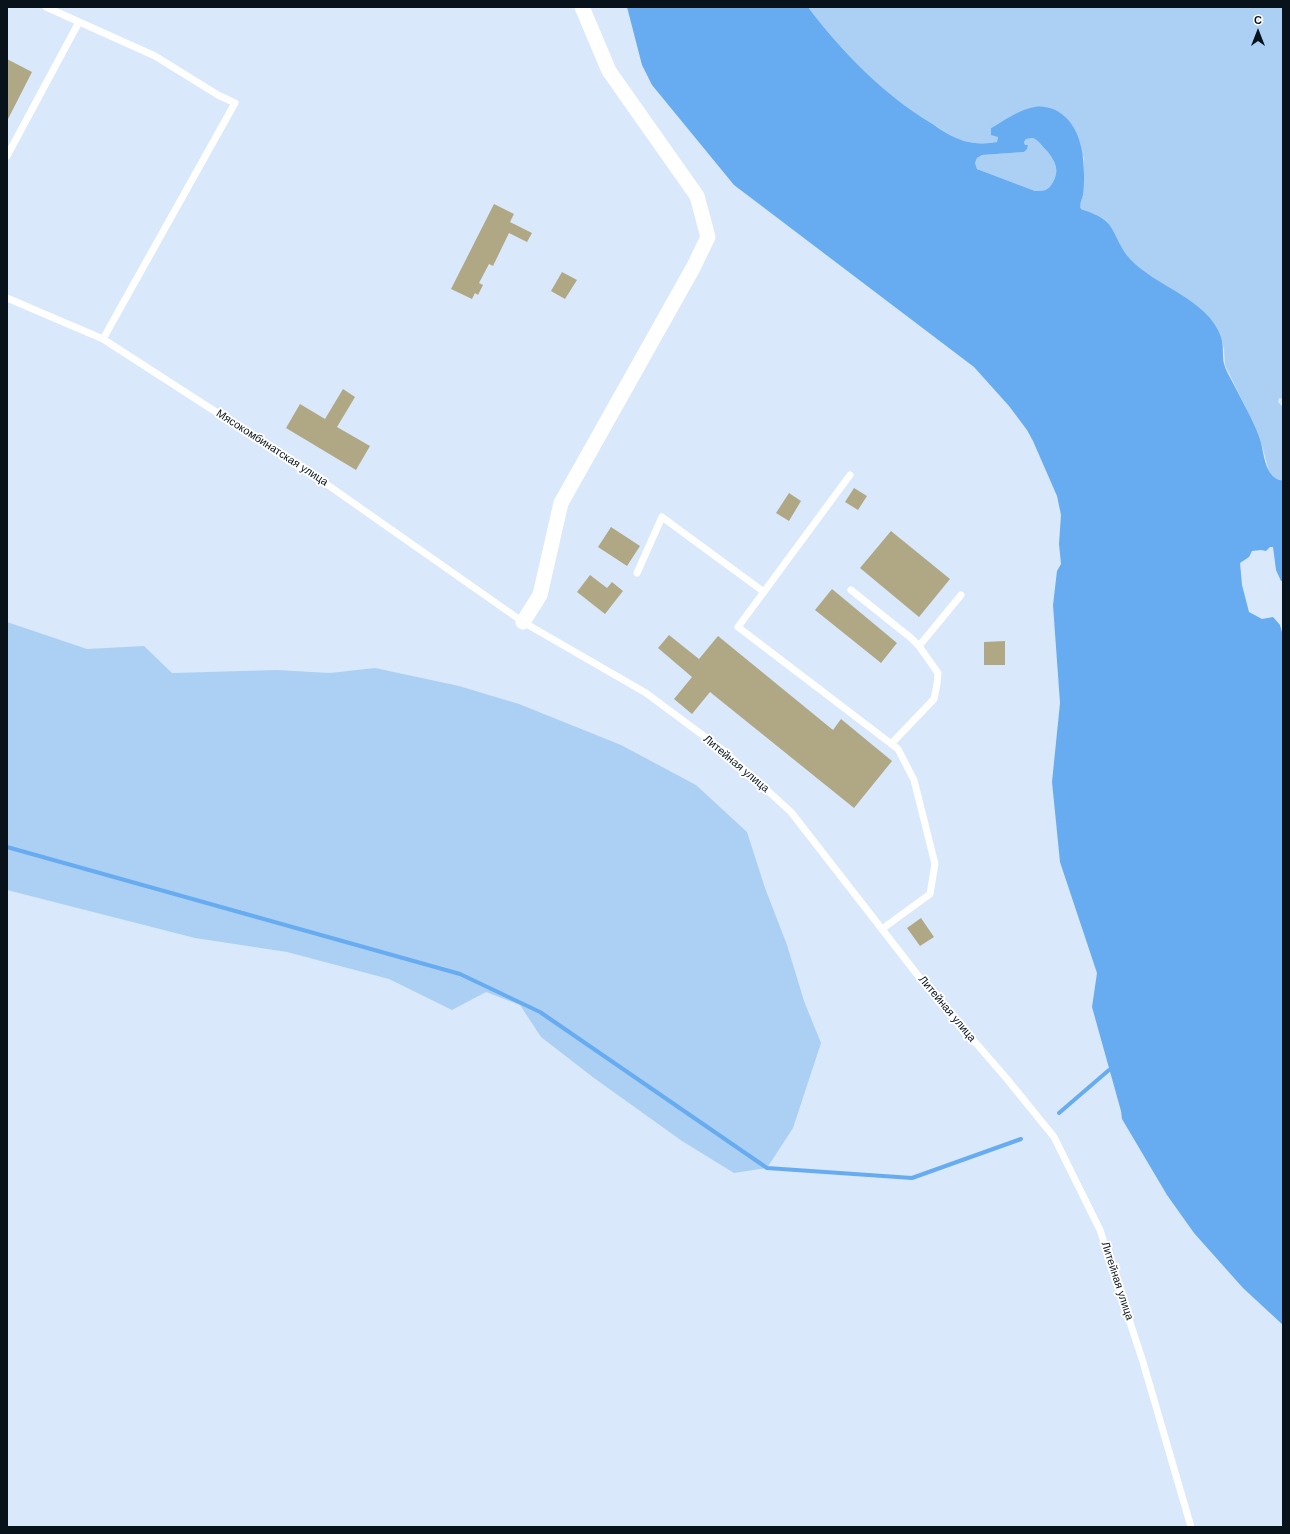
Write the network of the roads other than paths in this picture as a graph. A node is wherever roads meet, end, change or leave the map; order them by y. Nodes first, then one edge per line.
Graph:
1 (46, 7) edge
2 (582, 7) edge
3 (79, 22) junction
4 (7, 156) edge
5 (7, 298) edge
6 (102, 340) junction
7 (850, 474) dead end
8 (637, 573) dead end
9 (851, 590) dead end
10 (764, 592) junction
11 (961, 595) dead end
12 (523, 622) junction
13 (919, 646) junction
14 (891, 744) junction
15 (882, 929) junction
16 (1191, 1527) edge

1 - 3 lane
2 - 12 street
3 - 4 lane
3 - 6 lane
5 - 6 lane, Мясокомбинатская улица
6 - 12 lane, Мясокомбинатская улица
7 - 10 lane
8 - 10 lane
9 - 13 lane
10 - 14 lane
11 - 13 lane
12 - 15 lane, Литейная улица
13 - 14 lane
14 - 15 lane
15 - 16 lane, Литейная улица

